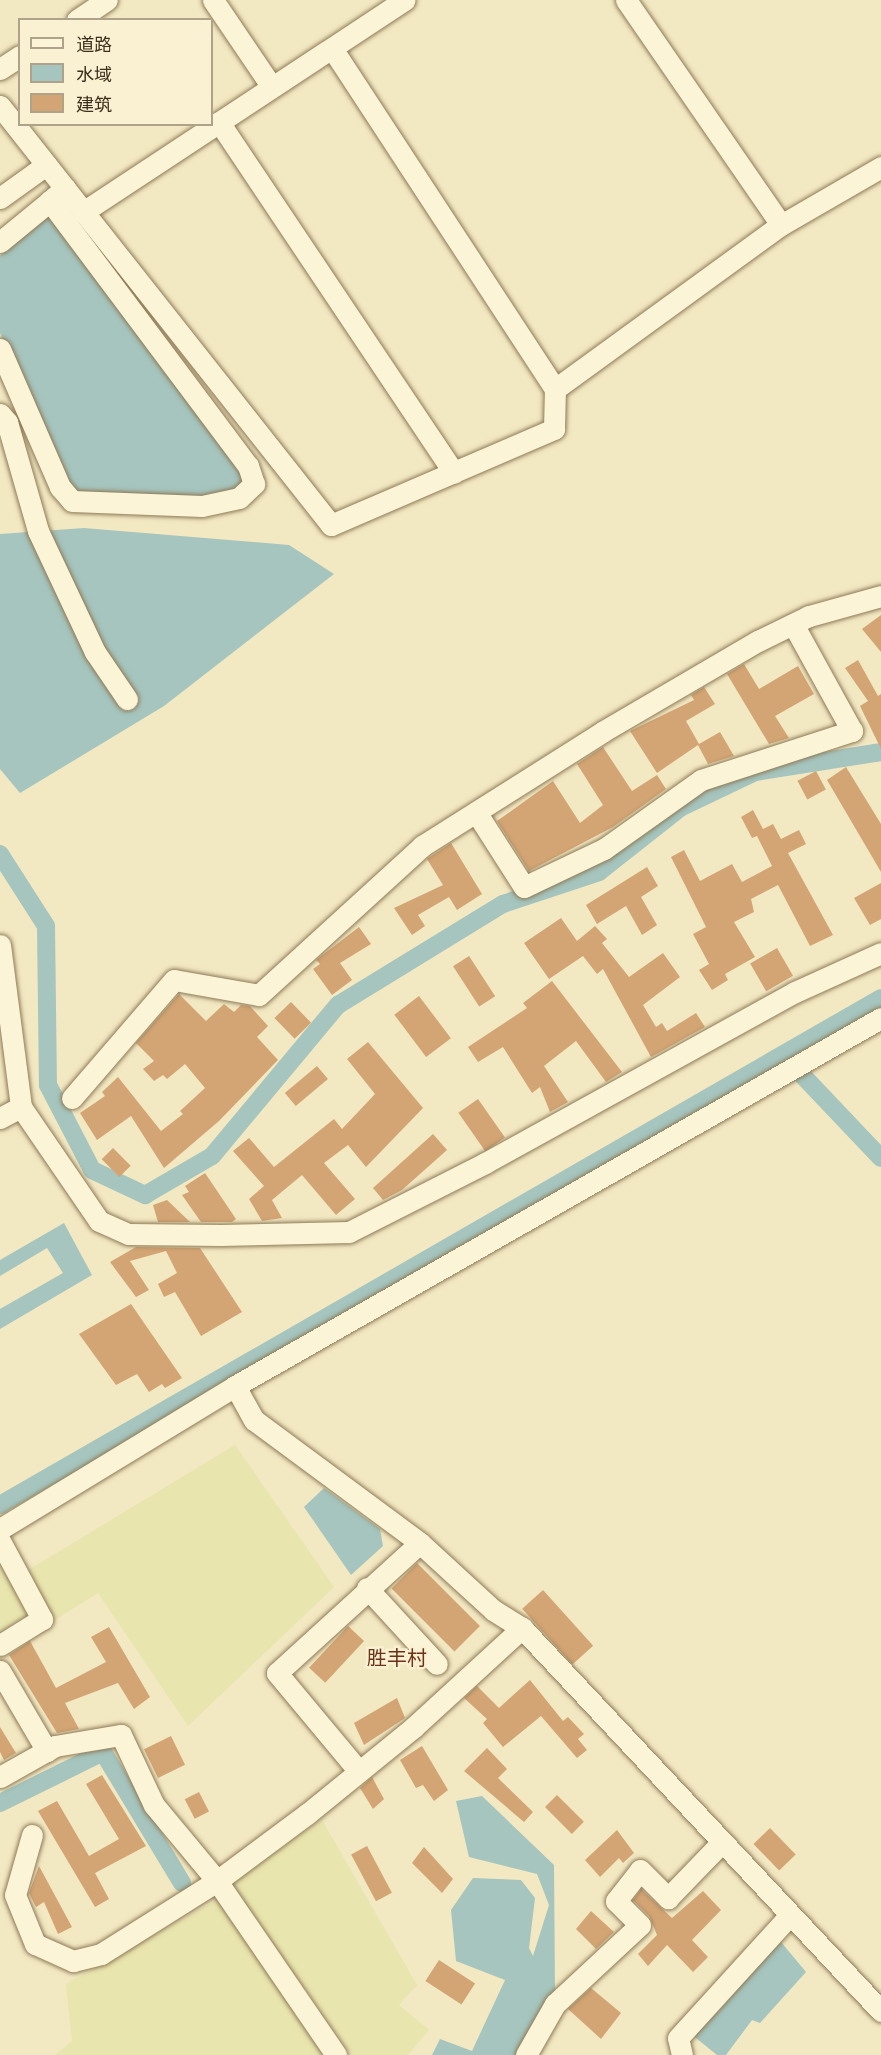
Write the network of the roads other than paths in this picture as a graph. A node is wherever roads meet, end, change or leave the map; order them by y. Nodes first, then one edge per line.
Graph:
1 (107, 0) edge
2 (213, 0) edge
3 (404, 0) edge
4 (626, 0) edge
5 (80, 18) edge
6 (332, 48) junction
7 (18, 57) edge
8 (0, 69) edge
9 (272, 87) junction
10 (0, 106) edge
11 (219, 122) junction
12 (213, 126) edge
13 (213, 126) edge
14 (46, 165) junction
15 (881, 167) edge
16 (58, 194) junction
17 (0, 198) edge
18 (83, 212) junction
19 (781, 225) junction
20 (0, 242) edge
21 (0, 349) edge
22 (555, 389) junction
23 (0, 414) edge
24 (454, 473) junction
25 (881, 596) edge
26 (793, 624) junction
27 (127, 699) dead end
28 (476, 812) junction
29 (0, 945) edge
30 (881, 953) edge
31 (881, 1018) edge
32 (72, 1098) dead end
33 (21, 1107) junction
34 (0, 1118) edge
35 (235, 1386) junction
36 (0, 1529) edge
37 (0, 1541) edge
38 (420, 1543) junction
39 (367, 1588) junction
40 (522, 1629) junction
41 (0, 1645) edge
42 (437, 1664) dead end
43 (0, 1671) edge
44 (47, 1751) junction
45 (357, 1769) junction
46 (0, 1778) edge
47 (32, 1835) dead end
48 (722, 1842) junction
49 (217, 1881) junction
50 (790, 1916) junction
51 (881, 2010) edge
52 (336, 2055) edge
53 (526, 2055) edge
54 (682, 2055) edge

1 - 5 street
2 - 9 street
3 - 6 street
4 - 19 street
6 - 9 street
6 - 22 street
7 - 8 street
9 - 11 street
10 - 14 street
11 - 13 street
11 - 24 street
12 - 18 street
14 - 16 street
14 - 17 street
15 - 19 street
16 - 18 street
16 - 20 street
16 - 21 street
18 - 24 street
19 - 22 street
22 - 24 street
23 - 27 street
25 - 26 street
26 - 28 street
26 - 28 street
28 - 32 street
29 - 33 street
30 - 33 street
31 - 35 street
33 - 34 street
35 - 36 street
35 - 38 street
37 - 41 street
38 - 39 street
38 - 40 street
39 - 42 street
39 - 45 street
40 - 45 street
40 - 48 street
43 - 44 street
44 - 46 street
44 - 49 street
45 - 49 street
47 - 49 street
48 - 50 street
48 - 53 street
49 - 52 street
50 - 51 street
50 - 54 street

